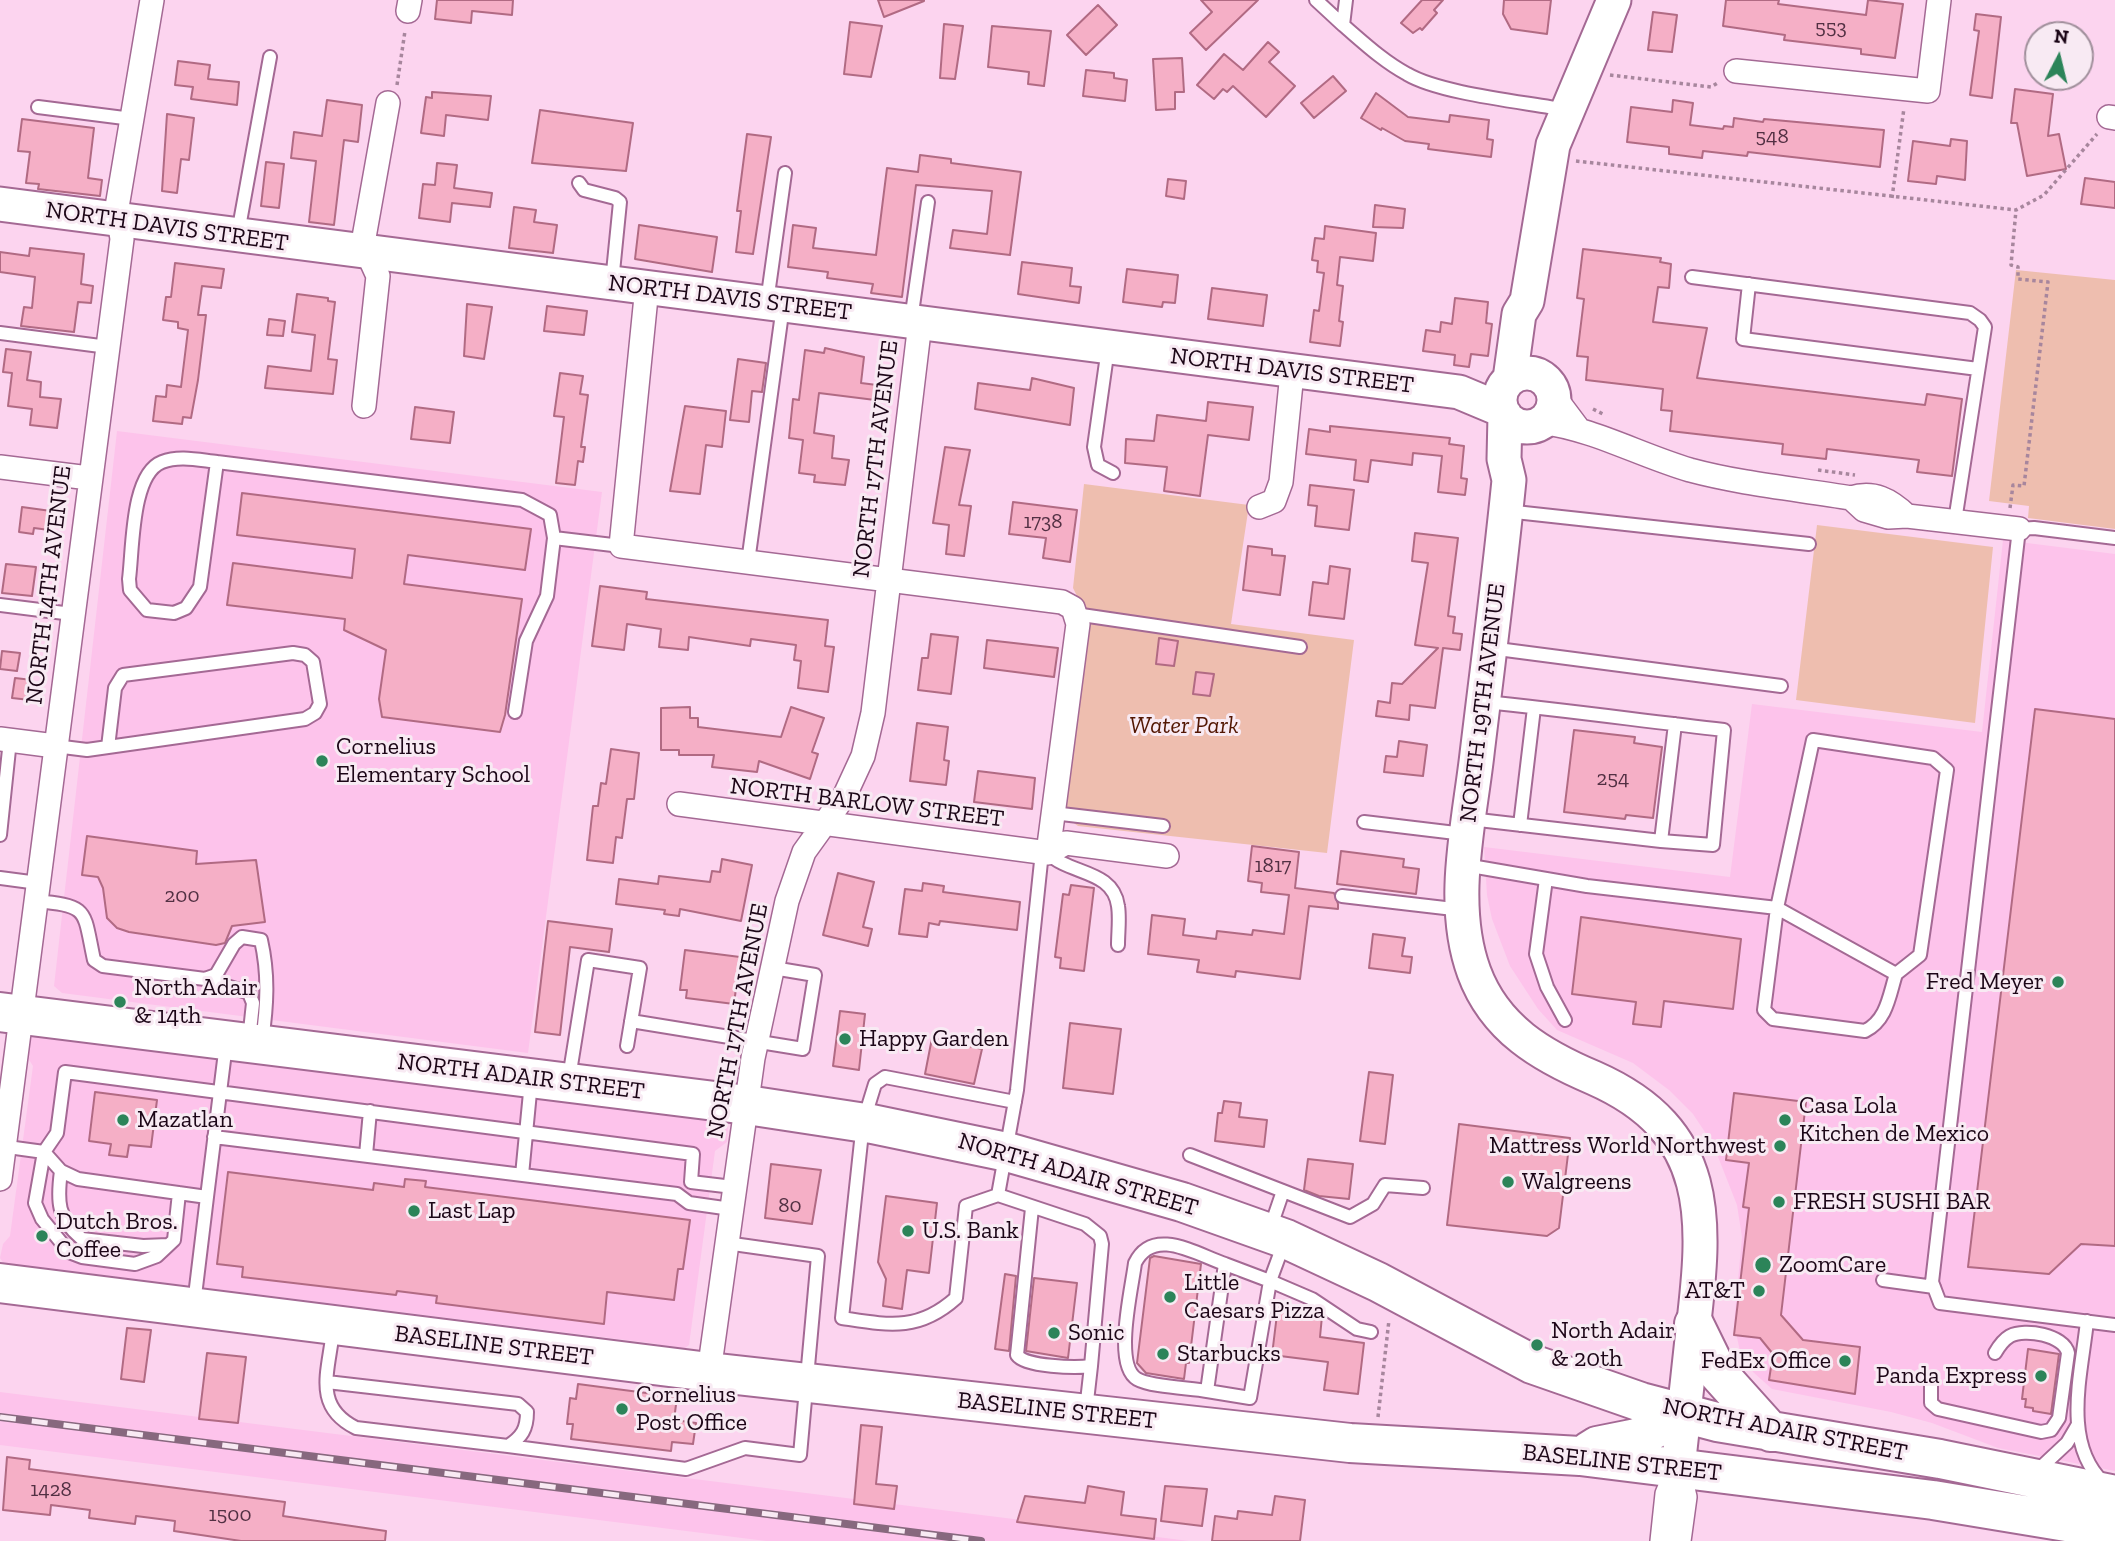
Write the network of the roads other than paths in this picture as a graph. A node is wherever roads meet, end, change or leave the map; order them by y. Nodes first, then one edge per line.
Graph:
1 (152, 0) edge
2 (1315, 0) edge
3 (1346, 0) edge
4 (1614, 0) edge
5 (1938, 0) edge
6 (1343, 25) junction
7 (270, 57) dead end
8 (1736, 71) road end
9 (388, 103) road end
10 (38, 107) dead end
11 (1566, 110) junction
12 (132, 119) junction
13 (785, 173) dead end
14 (579, 183) dead end
15 (928, 202) dead end
16 (0, 204) edge
17 (117, 221) junction
18 (237, 236) junction
19 (368, 253) junction
20 (1692, 277) dead end
21 (611, 282) junction
22 (1749, 284) junction
23 (647, 287) junction
24 (1527, 301) junction
25 (775, 303) junction
26 (916, 322) junction
27 (0, 332) edge
28 (108, 347) junction
29 (1108, 348) junction
30 (1978, 369) junction
31 (1292, 373) junction
32 (1506, 396) junction
33 (364, 406) dead end
34 (1545, 406) junction
35 (216, 462) junction
36 (0, 467) edge
37 (1114, 474) dead end
38 (89, 478) junction
39 (1507, 496) junction
40 (1259, 507) dead end
41 (1955, 521) junction
42 (2013, 528) junction
43 (554, 538) junction
44 (2115, 538) edge
45 (1809, 544) dead end
46 (621, 546) junction
47 (748, 562) junction
48 (888, 580) junction
49 (0, 605) edge
50 (1074, 611) junction
51 (72, 614) junction
52 (1300, 646) dead end
53 (1490, 648) junction
54 (1781, 686) dead end
55 (1483, 702) junction
56 (1534, 708) junction
57 (516, 712) dead end
58 (1675, 724) junction
59 (5, 739) edge
60 (55, 746) junction
61 (108, 747) junction
62 (679, 804) dead end
63 (1053, 813) junction
64 (1364, 822) dead end
65 (823, 824) junction
66 (1520, 825) junction
67 (1163, 826) dead end
68 (0, 835) edge
69 (1467, 839) junction
70 (1661, 841) junction
71 (1045, 852) junction
72 (1167, 856) dead end
73 (0, 878) edge
74 (1546, 879) junction
75 (36, 892) junction
76 (1342, 896) dead end
77 (1777, 908) junction
78 (1462, 919) junction
79 (1118, 945) dead end
80 (773, 968) junction
81 (1896, 974) junction
82 (205, 979) junction
83 (10, 1013) edge
84 (1565, 1020) dead end
85 (631, 1021) junction
86 (757, 1041) junction
87 (245, 1043) junction
88 (628, 1046) dead end
89 (550, 1081) junction
90 (220, 1091) junction
91 (1015, 1102) junction
92 (747, 1105) junction
93 (370, 1111) junction
94 (863, 1123) junction
95 (526, 1132) junction
96 (214, 1137) junction
97 (2, 1146) edge
98 (44, 1152) junction
99 (1007, 1153) junction
100 (366, 1155) junction
101 (1190, 1156) dead end
102 (61, 1171) junction
103 (522, 1175) junction
104 (0, 1179) edge
105 (1423, 1188) dead end
106 (1283, 1191) junction
107 (179, 1193) junction
108 (998, 1195) junction
109 (207, 1197) junction
110 (732, 1198) junction
111 (1032, 1208) junction
112 (1277, 1236) junction
113 (726, 1243) junction
114 (168, 1245) junction
115 (1225, 1264) junction
116 (1883, 1280) dead end
117 (1270, 1281) junction
118 (0, 1283) edge
119 (1934, 1287) junction
120 (194, 1308) junction
121 (2087, 1321) junction
122 (1694, 1324) junction
123 (2115, 1325) edge
124 (333, 1326) junction
125 (1371, 1332) dead end
126 (1995, 1353) dead end
127 (1091, 1366) junction
128 (709, 1372) junction
129 (327, 1382) junction
130 (1931, 1382) dead end
131 (809, 1383) junction
132 (1207, 1391) junction
133 (1085, 1414) junction
134 (1684, 1414) junction
135 (1249, 1416) junction
136 (2077, 1426) junction
137 (1770, 1432) junction
138 (508, 1446) junction
139 (1580, 1456) junction
140 (1940, 1459) junction
141 (1678, 1468) junction
142 (2027, 1478) junction
143 (2115, 1494) edge
144 (2115, 1530) edge
145 (1662, 1541) edge
146 (1679, 1541) edge

1 - 12 street, NORTH 14TH AVENUE
2 - 6 lane
3 - 6 lane
4 - 11 main road, NORTH 19TH AVENUE
5 - 8 street
6 - 11 lane
7 - 18 lane
9 - 19 street
10 - 12 lane
11 - 24 main road, NORTH 19TH AVENUE
12 - 17 street, NORTH 14TH AVENUE
13 - 25 lane
14 - 21 lane
15 - 26 lane
16 - 17 main road, NORTH DAVIS STREET
17 - 18 main road, NORTH DAVIS STREET
17 - 28 street, NORTH 14TH AVENUE
18 - 19 main road, NORTH DAVIS STREET
19 - 21 main road, NORTH DAVIS STREET
19 - 33 street
20 - 22 lane
21 - 23 main road, NORTH DAVIS STREET
22 - 30 lane
22 - 30 lane
23 - 25 main road, NORTH DAVIS STREET
23 - 46 street
24 - 32 main road, NORTH 19TH AVENUE
24 - 34 main road, NORTH 19TH AVENUE
25 - 26 main road, NORTH DAVIS STREET
25 - 47 lane
26 - 29 main road, NORTH DAVIS STREET
26 - 48 street, NORTH 17TH AVENUE
27 - 28 lane
28 - 38 street, NORTH 14TH AVENUE
29 - 31 main road, NORTH DAVIS STREET
29 - 37 lane
30 - 41 lane
31 - 32 main road, NORTH DAVIS STREET
31 - 40 street
32 - 34 main road
32 - 34 main road
32 - 39 main road, NORTH 19TH AVENUE
34 - 39 main road, NORTH 19TH AVENUE
34 - 41 street
35 - 35 lane
35 - 43 lane
36 - 38 street
38 - 51 street, NORTH 14TH AVENUE
39 - 45 lane
39 - 53 main road, NORTH 19TH AVENUE
41 - 42 street
42 - 44 lane
42 - 119 lane
43 - 46 lane
43 - 57 lane
46 - 47 street
47 - 48 street
48 - 50 street
48 - 65 street, NORTH 17TH AVENUE
49 - 51 lane
50 - 52 lane
50 - 63 street
51 - 60 street, NORTH 14TH AVENUE
53 - 54 lane
53 - 55 main road, NORTH 19TH AVENUE
55 - 56 lane
55 - 69 main road, NORTH 19TH AVENUE
56 - 58 lane
56 - 66 lane
58 - 70 lane
58 - 70 lane
59 - 60 street
59 - 68 lane
60 - 61 lane
60 - 75 street, NORTH 14TH AVENUE
61 - 61 lane
62 - 65 street, NORTH BARLOW STREET
63 - 67 lane
63 - 71 street
64 - 69 lane
65 - 71 street, NORTH BARLOW STREET
65 - 80 street, NORTH 17TH AVENUE
66 - 69 lane
66 - 70 lane
69 - 74 lane
69 - 78 main road, NORTH 19TH AVENUE
71 - 72 street
71 - 79 lane
71 - 91 lane
73 - 75 lane
74 - 77 lane
74 - 84 lane
75 - 82 lane
75 - 83 street, NORTH 14TH AVENUE
76 - 78 lane
77 - 81 lane
77 - 81 lane
77 - 81 lane
78 - 122 main road, NORTH 19TH AVENUE
80 - 86 street, NORTH 17TH AVENUE
80 - 86 lane
82 - 87 lane
82 - 87 lane
83 - 87 highway, NORTH ADAIR STREET
83 - 97 street, NORTH 14TH AVENUE
85 - 86 lane
85 - 88 lane
85 - 89 lane
86 - 92 street, NORTH 17TH AVENUE
87 - 89 highway, NORTH ADAIR STREET
87 - 90 lane
89 - 92 highway, NORTH ADAIR STREET
89 - 95 lane
90 - 93 lane
90 - 96 lane
90 - 98 lane
91 - 94 lane
91 - 99 lane
92 - 94 highway, NORTH ADAIR STREET
92 - 110 street, NORTH 17TH AVENUE
93 - 95 lane
93 - 100 lane
94 - 99 highway, NORTH ADAIR STREET
94 - 108 lane
95 - 103 lane
95 - 110 lane
96 - 100 lane
96 - 109 lane
97 - 98 lane
97 - 104 street, NORTH 14TH AVENUE
98 - 102 lane
98 - 114 lane
99 - 108 lane
99 - 112 highway, NORTH ADAIR STREET
100 - 103 lane
101 - 106 lane
102 - 107 lane
102 - 114 lane
103 - 110 lane
105 - 106 lane
106 - 112 lane
107 - 109 lane
107 - 114 lane
108 - 111 lane
109 - 120 lane
110 - 113 street, NORTH 17TH AVENUE
111 - 127 lane
111 - 127 lane
112 - 117 lane
112 - 134 highway, NORTH ADAIR STREET
113 - 128 street, NORTH 17TH AVENUE
113 - 131 lane
115 - 117 lane
115 - 132 lane
115 - 132 lane
116 - 119 lane
117 - 125 lane
117 - 135 lane
118 - 120 highway, BASELINE STREET
119 - 121 lane
120 - 124 highway, BASELINE STREET
121 - 123 lane
121 - 136 lane
122 - 134 main road, NORTH 19TH AVENUE
122 - 137 highway
124 - 128 highway, BASELINE STREET
124 - 129 lane
126 - 130 lane
127 - 133 lane
128 - 131 highway, BASELINE STREET
129 - 138 lane
129 - 138 lane
131 - 133 highway, BASELINE STREET
131 - 138 lane
132 - 135 lane
133 - 135 highway, BASELINE STREET
134 - 137 highway, NORTH ADAIR STREET
134 - 139 highway
134 - 141 main road, NORTH 19TH AVENUE
135 - 139 highway, BASELINE STREET
136 - 142 lane
136 - 143 lane
137 - 140 highway, NORTH ADAIR STREET
139 - 141 highway, BASELINE STREET
140 - 141 highway
140 - 142 highway, NORTH ADAIR STREET
141 - 144 highway, BASELINE STREET
141 - 145 street
141 - 146 street
142 - 143 highway, NORTH ADAIR STREET

